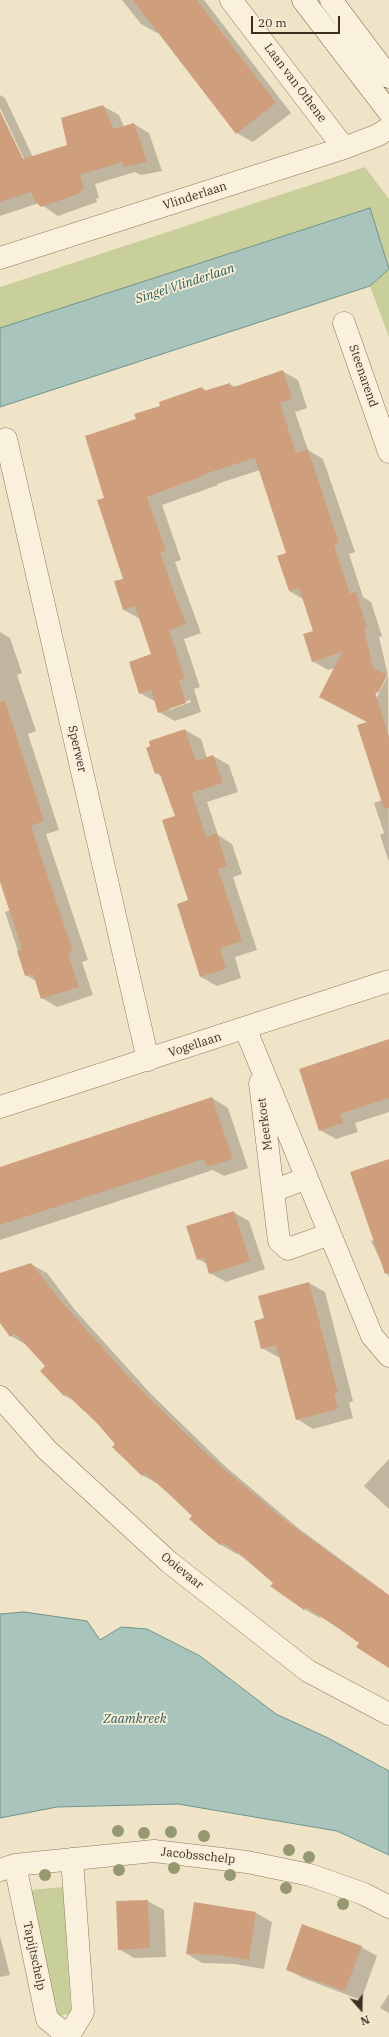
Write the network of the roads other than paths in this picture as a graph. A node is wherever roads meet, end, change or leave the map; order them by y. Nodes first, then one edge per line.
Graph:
1 (231, 0) edge
2 (303, 0) edge
3 (331, 0) edge
4 (389, 77) edge
5 (389, 112) edge
6 (389, 128) edge
7 (344, 148) junction
8 (0, 258) edge
9 (344, 323) dead end
10 (6, 439) dead end
11 (389, 452) edge
12 (389, 981) edge
13 (245, 1028) junction
14 (256, 1056) junction
15 (148, 1060) junction
16 (0, 1107) edge
17 (307, 1178) junction
18 (273, 1191) junction
19 (330, 1234) junction
20 (389, 1356) edge
21 (0, 1397) edge
22 (389, 1714) edge
23 (72, 1858) junction
24 (8, 1868) edge
25 (389, 1907) edge
26 (68, 2037) edge

1 - 7 street, Laan van Othene
2 - 5 street
3 - 4 street
6 - 7 street, Vlinderlaan
7 - 8 street, Vlinderlaan
9 - 11 street, Steenarend
10 - 15 street, Sperwer
12 - 13 street, Vogellaan
13 - 14 street, Meerkoet
13 - 15 street, Vogellaan
14 - 17 street, Meerkoet
14 - 18 street, Meerkoet
15 - 16 street, Vogellaan
17 - 18 street
17 - 19 street, Meerkoet
18 - 19 street, Meerkoet
19 - 20 street, Meerkoet
21 - 22 street, Ooievaar
23 - 24 street, Jacobsschelp
23 - 25 street, Jacobsschelp
23 - 26 street, Tapijtschelp
24 - 26 street, Tapijtschelp

